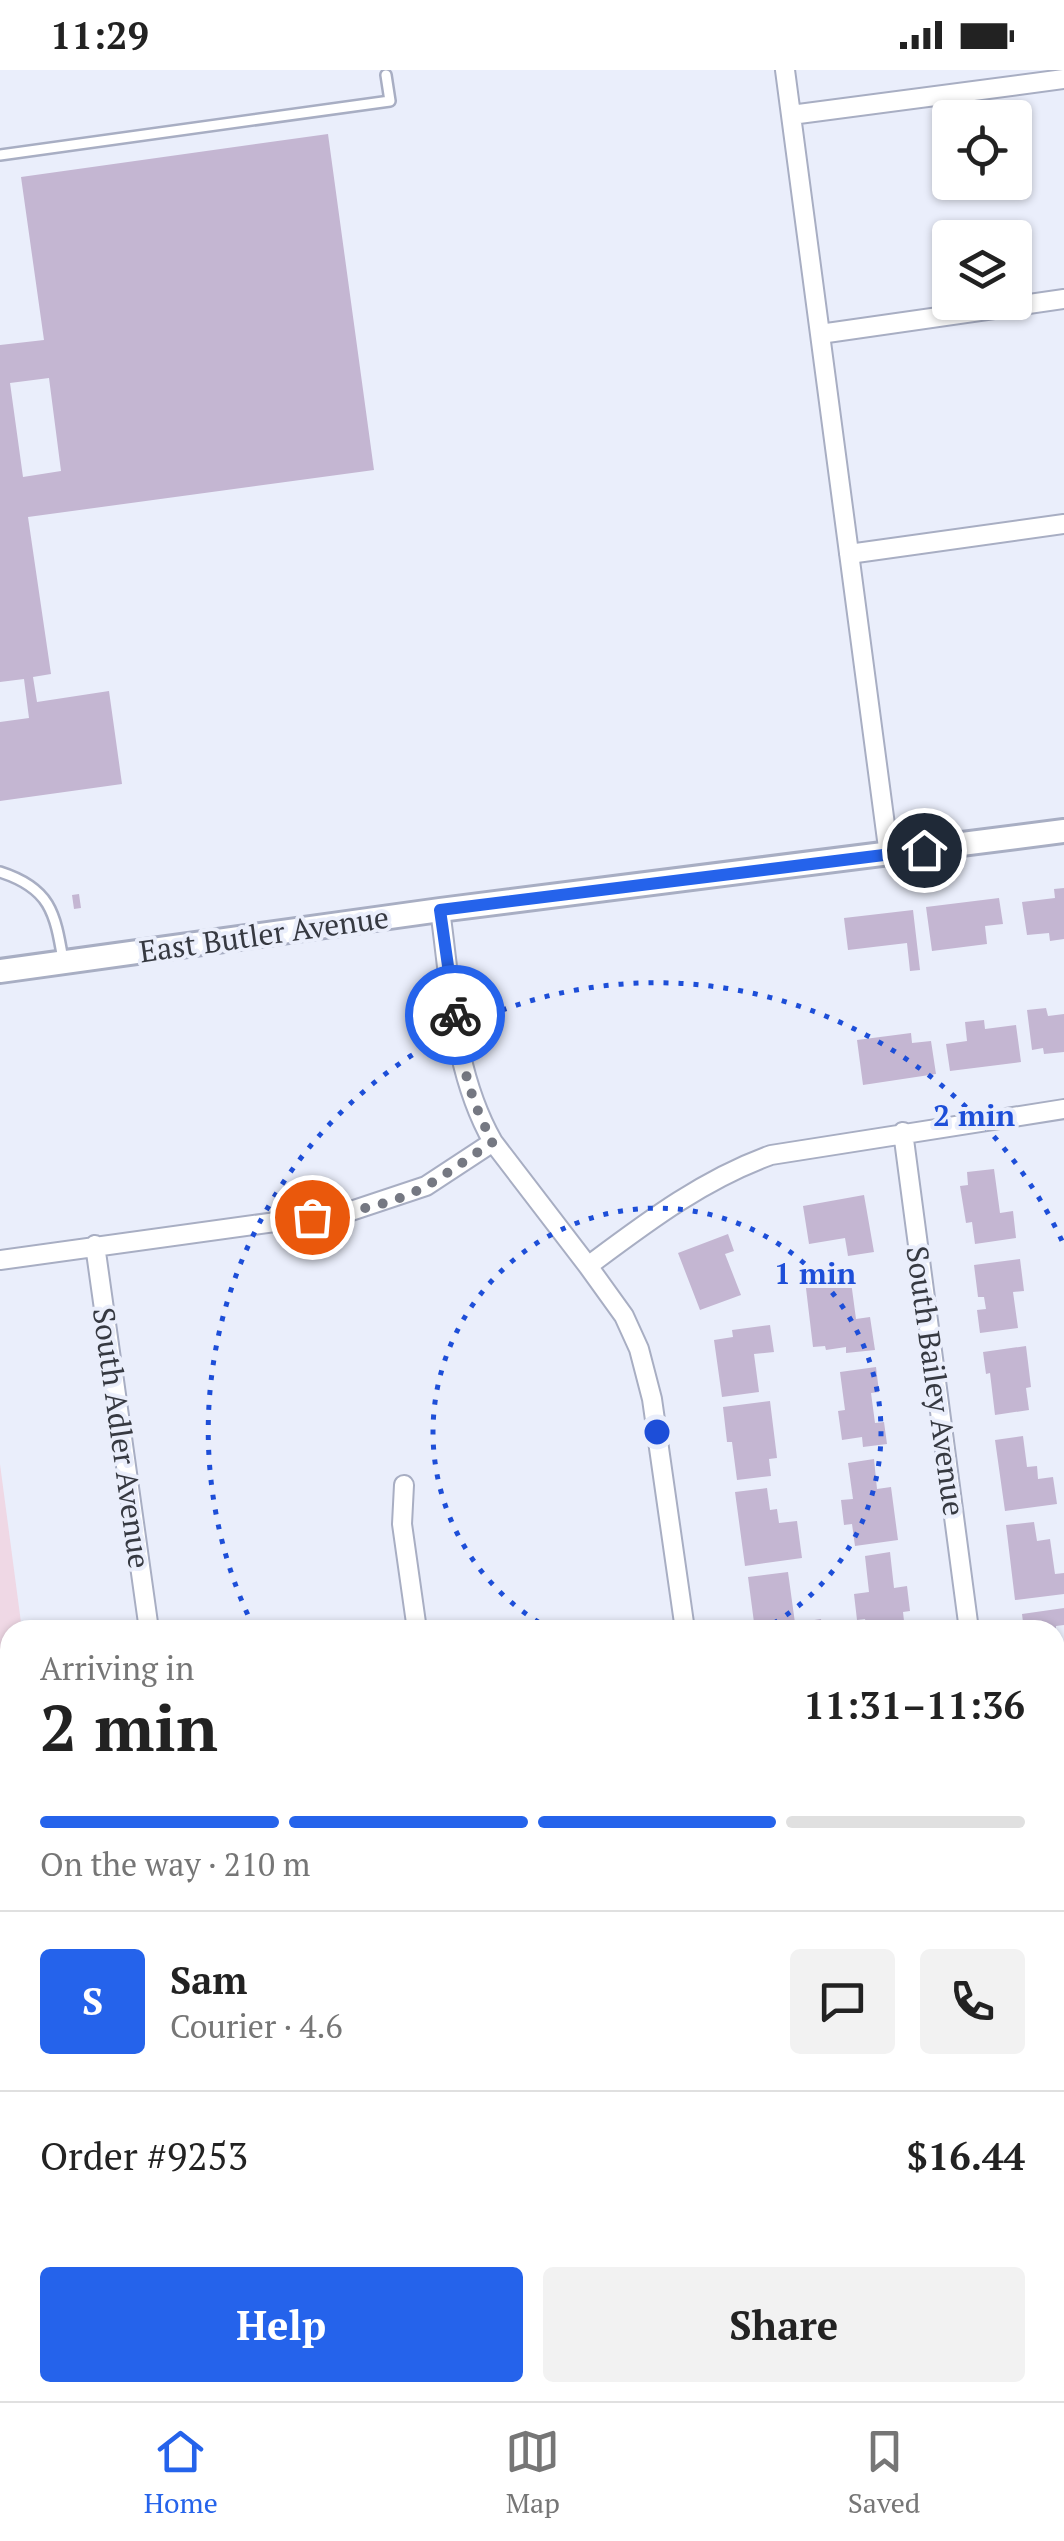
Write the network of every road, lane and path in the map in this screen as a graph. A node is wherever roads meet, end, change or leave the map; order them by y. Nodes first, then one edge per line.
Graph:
1 (785, 70) edge
2 (385, 72) edge
3 (1064, 79) edge
4 (792, 115) junction
5 (0, 156) edge
6 (1064, 299) edge
7 (820, 334) junction
8 (1064, 524) edge
9 (849, 554) junction
10 (1064, 830) edge
11 (888, 854) junction
12 (0, 872) edge
13 (440, 910) junction
14 (63, 963) junction
15 (0, 972) edge
16 (1064, 1109) edge
17 (903, 1132) junction
18 (493, 1142) junction
19 (95, 1245) junction
20 (0, 1260) edge
21 (588, 1266) junction
22 (404, 1484) dead end
23 (148, 1620) edge
24 (416, 1620) edge
25 (683, 1620) edge
26 (968, 1620) edge

1 - 4 street
2 - 5 lane
3 - 4 street
4 - 7 street
6 - 7 street
7 - 9 street
8 - 9 street
9 - 11 street
10 - 11 street, East Butler Avenue
11 - 13 street, East Butler Avenue
12 - 14 lane
13 - 14 street, East Butler Avenue
13 - 18 street
14 - 15 street, East Butler Avenue
16 - 17 street
17 - 21 street
17 - 26 street, South Bailey Avenue
18 - 19 street
18 - 21 street
19 - 20 street
19 - 23 street, South Adler Avenue
21 - 25 street
22 - 24 street

